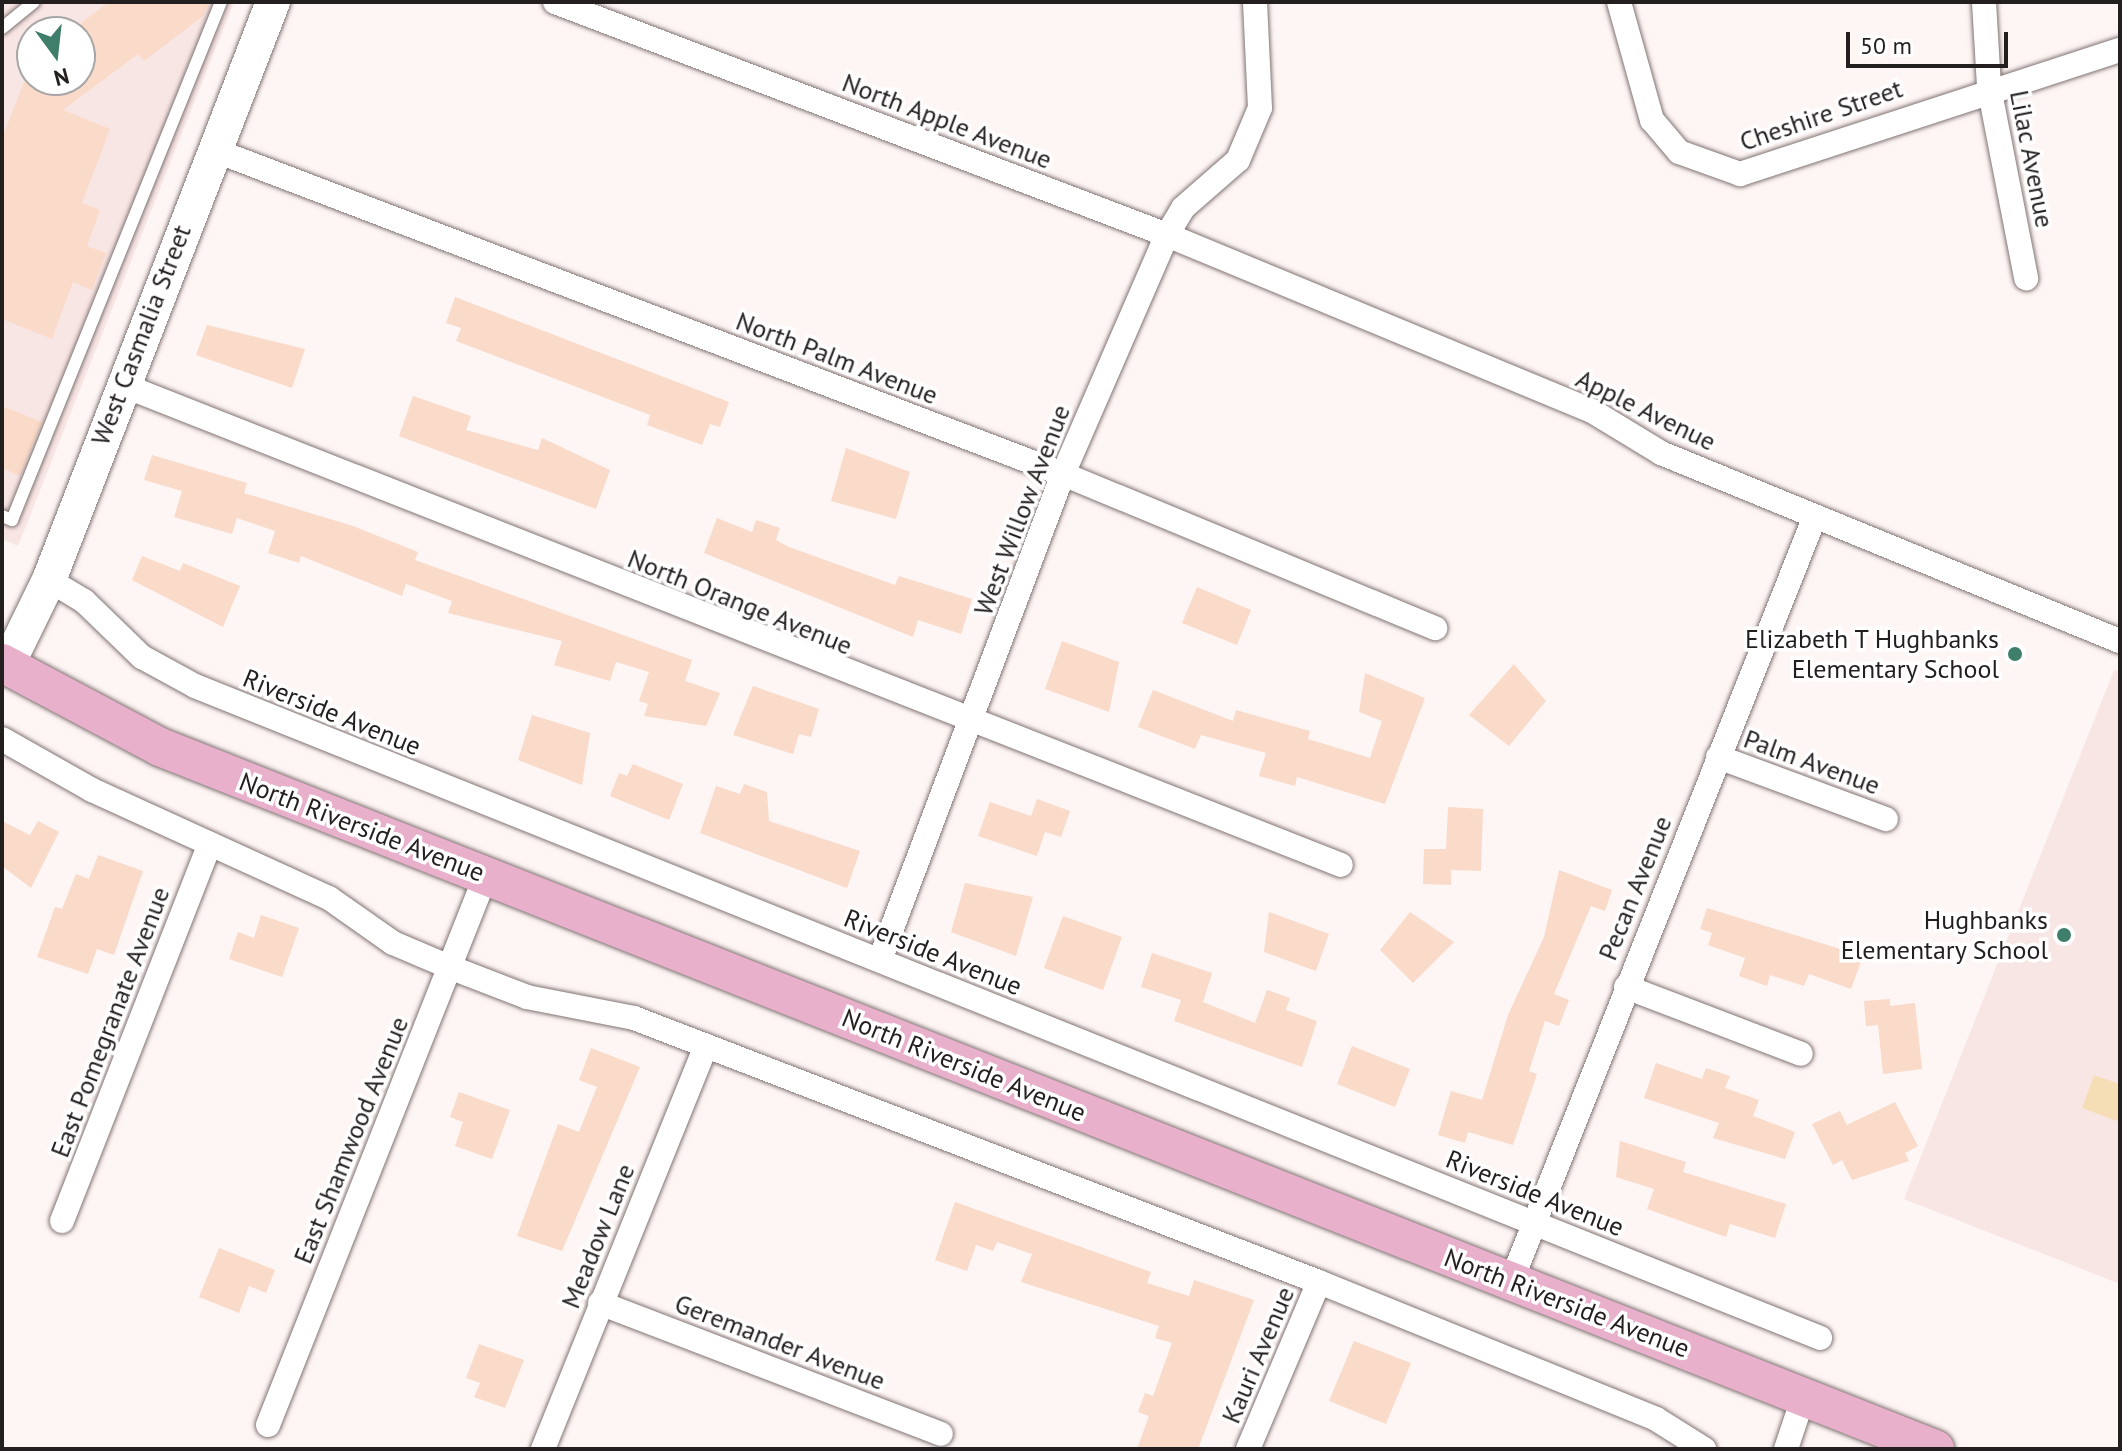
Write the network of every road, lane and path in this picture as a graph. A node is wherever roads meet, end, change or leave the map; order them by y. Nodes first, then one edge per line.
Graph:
1 (34, 2) edge
2 (221, 2) edge
3 (273, 2) edge
4 (555, 2) edge
5 (1255, 2) edge
6 (1619, 2) edge
7 (1984, 2) edge
8 (2, 28) edge
9 (2120, 50) edge
10 (1989, 87) junction
11 (214, 150) junction
12 (1167, 235) junction
13 (2026, 278) dead end
14 (1316, 300) joint
15 (120, 384) junction
16 (1063, 474) junction
17 (2, 516) edge
18 (1815, 516) junction
19 (49, 580) junction
20 (1435, 628) dead end
21 (2120, 641) edge
22 (4, 664) edge
23 (969, 724) junction
24 (2, 739) edge
25 (1718, 757) junction
26 (1886, 819) dead end
27 (210, 844) junction
28 (1341, 865) dead end
29 (486, 875) junction
30 (880, 960) junction
31 (452, 968) junction
32 (1626, 987) junction
33 (706, 1046) junction
34 (1801, 1054) dead end
35 (62, 1221) dead end
36 (1534, 1223) junction
37 (1319, 1282) junction
38 (1511, 1282) junction
39 (600, 1303) junction
40 (1820, 1338) dead end
41 (1804, 1395) junction
42 (268, 1425) dead end
43 (941, 1434) dead end
44 (543, 1449) edge
45 (1248, 1449) edge
46 (1704, 1449) edge
47 (1786, 1449) edge
48 (1935, 1449) edge

1 - 8 lane
2 - 17 lane
3 - 11 street, West Casmalia Street
4 - 12 street, North Apple Avenue
5 - 12 street, West Willow Avenue
6 - 10 street, Cheshire Street
7 - 10 street, Lilac Avenue
9 - 10 street, Cheshire Street
10 - 13 street, Lilac Avenue
11 - 15 street, West Casmalia Street
11 - 16 street, North Palm Avenue
12 - 14 street, North Apple Avenue
12 - 16 street, West Willow Avenue
14 - 18 street, Apple Avenue
15 - 19 street, West Casmalia Street
15 - 23 street, North Orange Avenue
16 - 20 street, North Palm Avenue
16 - 23 street, West Willow Avenue
18 - 21 street, Apple Avenue
18 - 25 street, Pecan Avenue
19 - 22 street, West Casmalia Street
19 - 30 street, Riverside Avenue
22 - 29 main road, North Riverside Avenue
23 - 28 street, North Orange Avenue
23 - 30 street, West Willow Avenue
24 - 27 street
25 - 26 street, Palm Avenue
25 - 32 street, Pecan Avenue
27 - 31 street
27 - 35 street, East Pomegranate Avenue
29 - 31 street, East Shamwood Avenue
29 - 38 main road, North Riverside Avenue
30 - 36 street, Riverside Avenue
31 - 33 street
31 - 42 street, East Shamwood Avenue
32 - 34 street
32 - 36 street, Pecan Avenue
33 - 37 street
33 - 39 street, Meadow Lane
36 - 38 street, Pecan Avenue
36 - 40 street, Riverside Avenue
37 - 45 street, Kauri Avenue
37 - 46 street
38 - 41 main road, North Riverside Avenue
39 - 43 street, Geremander Avenue
39 - 44 street, Meadow Lane
41 - 47 street
41 - 48 main road, North Riverside Avenue

